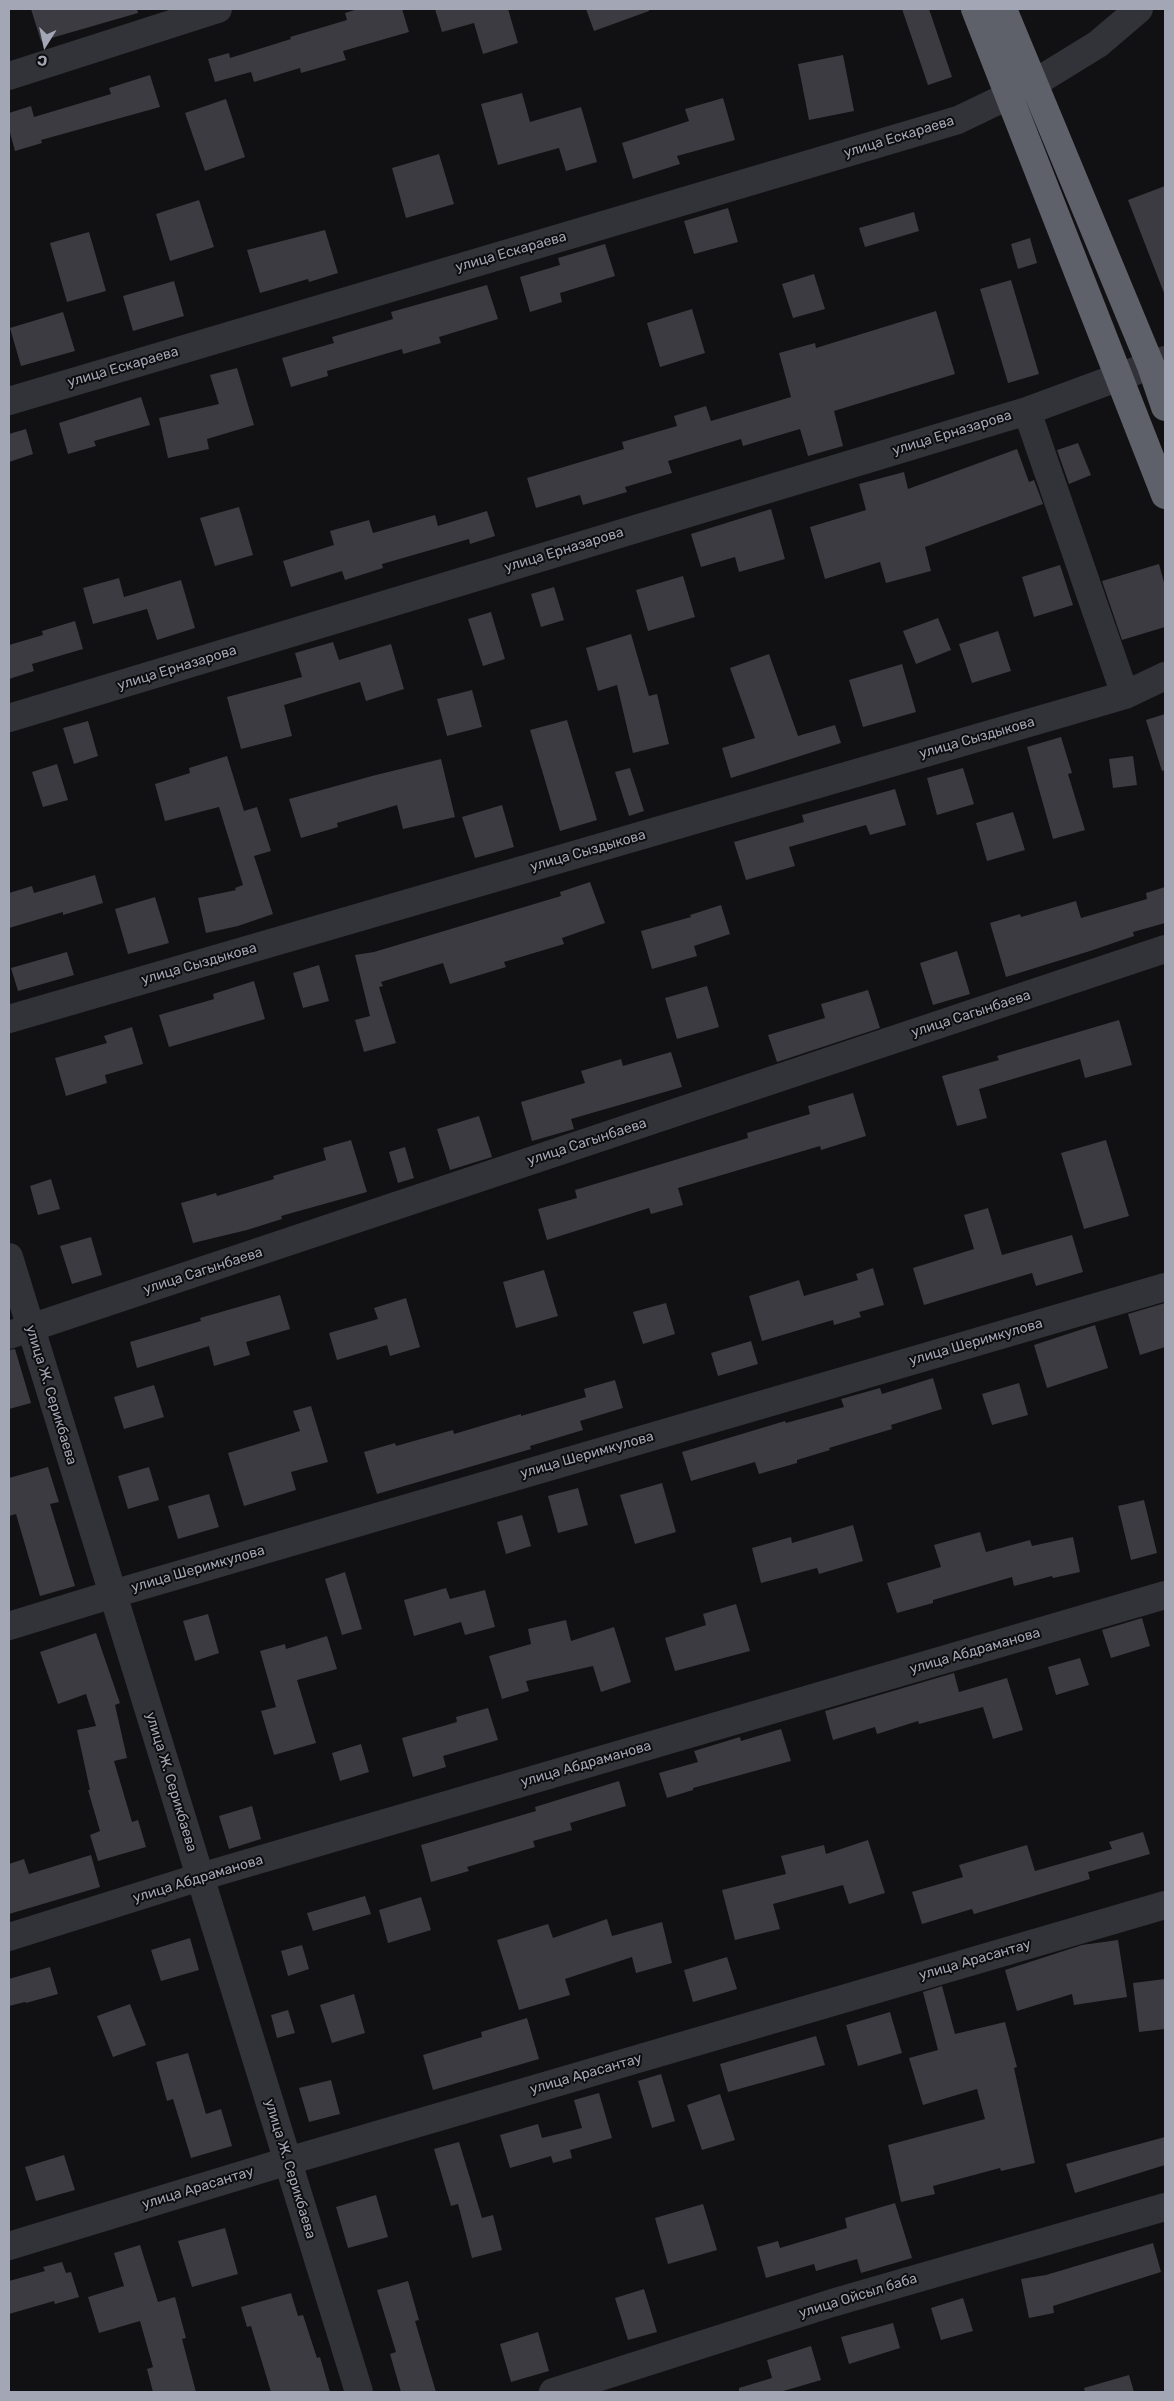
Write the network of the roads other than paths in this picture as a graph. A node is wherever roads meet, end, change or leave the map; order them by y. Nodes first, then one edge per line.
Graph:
1 (218, 9) edge
2 (974, 9) edge
3 (1003, 9) edge
4 (1139, 9) edge
5 (9, 76) edge
6 (1021, 90) junction
7 (1158, 363) edge
8 (1118, 377) junction
9 (9, 401) edge
10 (1165, 407) edge
11 (1026, 411) junction
12 (1165, 495) edge
13 (1165, 676) edge
14 (1126, 695) junction
15 (9, 718) edge
16 (1165, 949) edge
17 (9, 1019) edge
18 (9, 1257) edge
19 (1165, 1287) edge
20 (20, 1331) edge
21 (113, 1594) junction
22 (1165, 1595) edge
23 (9, 1626) edge
24 (200, 1877) junction
25 (1165, 1905) edge
26 (9, 1937) edge
27 (288, 2161) junction
28 (1165, 2207) edge
29 (9, 2246) edge
30 (360, 2392) edge
31 (553, 2392) edge

1 - 5 street
2 - 6 highway
3 - 6 highway
4 - 6 street, улица Ескараева
6 - 7 highway
6 - 8 highway
6 - 9 street, улица Ескараева
7 - 8 street, улица Ерназарова
7 - 10 highway
8 - 11 street, улица Ерназарова
8 - 12 highway
11 - 14 street
11 - 15 street, улица Ерназарова
13 - 14 street, улица Сыздыкова
14 - 17 street, улица Сыздыкова
16 - 20 street, улица Сагынбаева
18 - 20 street, улица Ж. Серикбаева
19 - 21 street, улица Шеримкулова
20 - 21 street, улица Ж. Серикбаева
21 - 23 street, улица Шеримкулова
21 - 24 street, улица Ж. Серикбаева
22 - 24 street, улица Абдраманова
24 - 26 street, улица Абдраманова
24 - 27 street, улица Ж. Серикбаева
25 - 27 street, улица Арасантау
27 - 29 street, улица Арасантау
27 - 30 street, улица Ж. Серикбаева
28 - 31 street, улица Ойсыл баба

